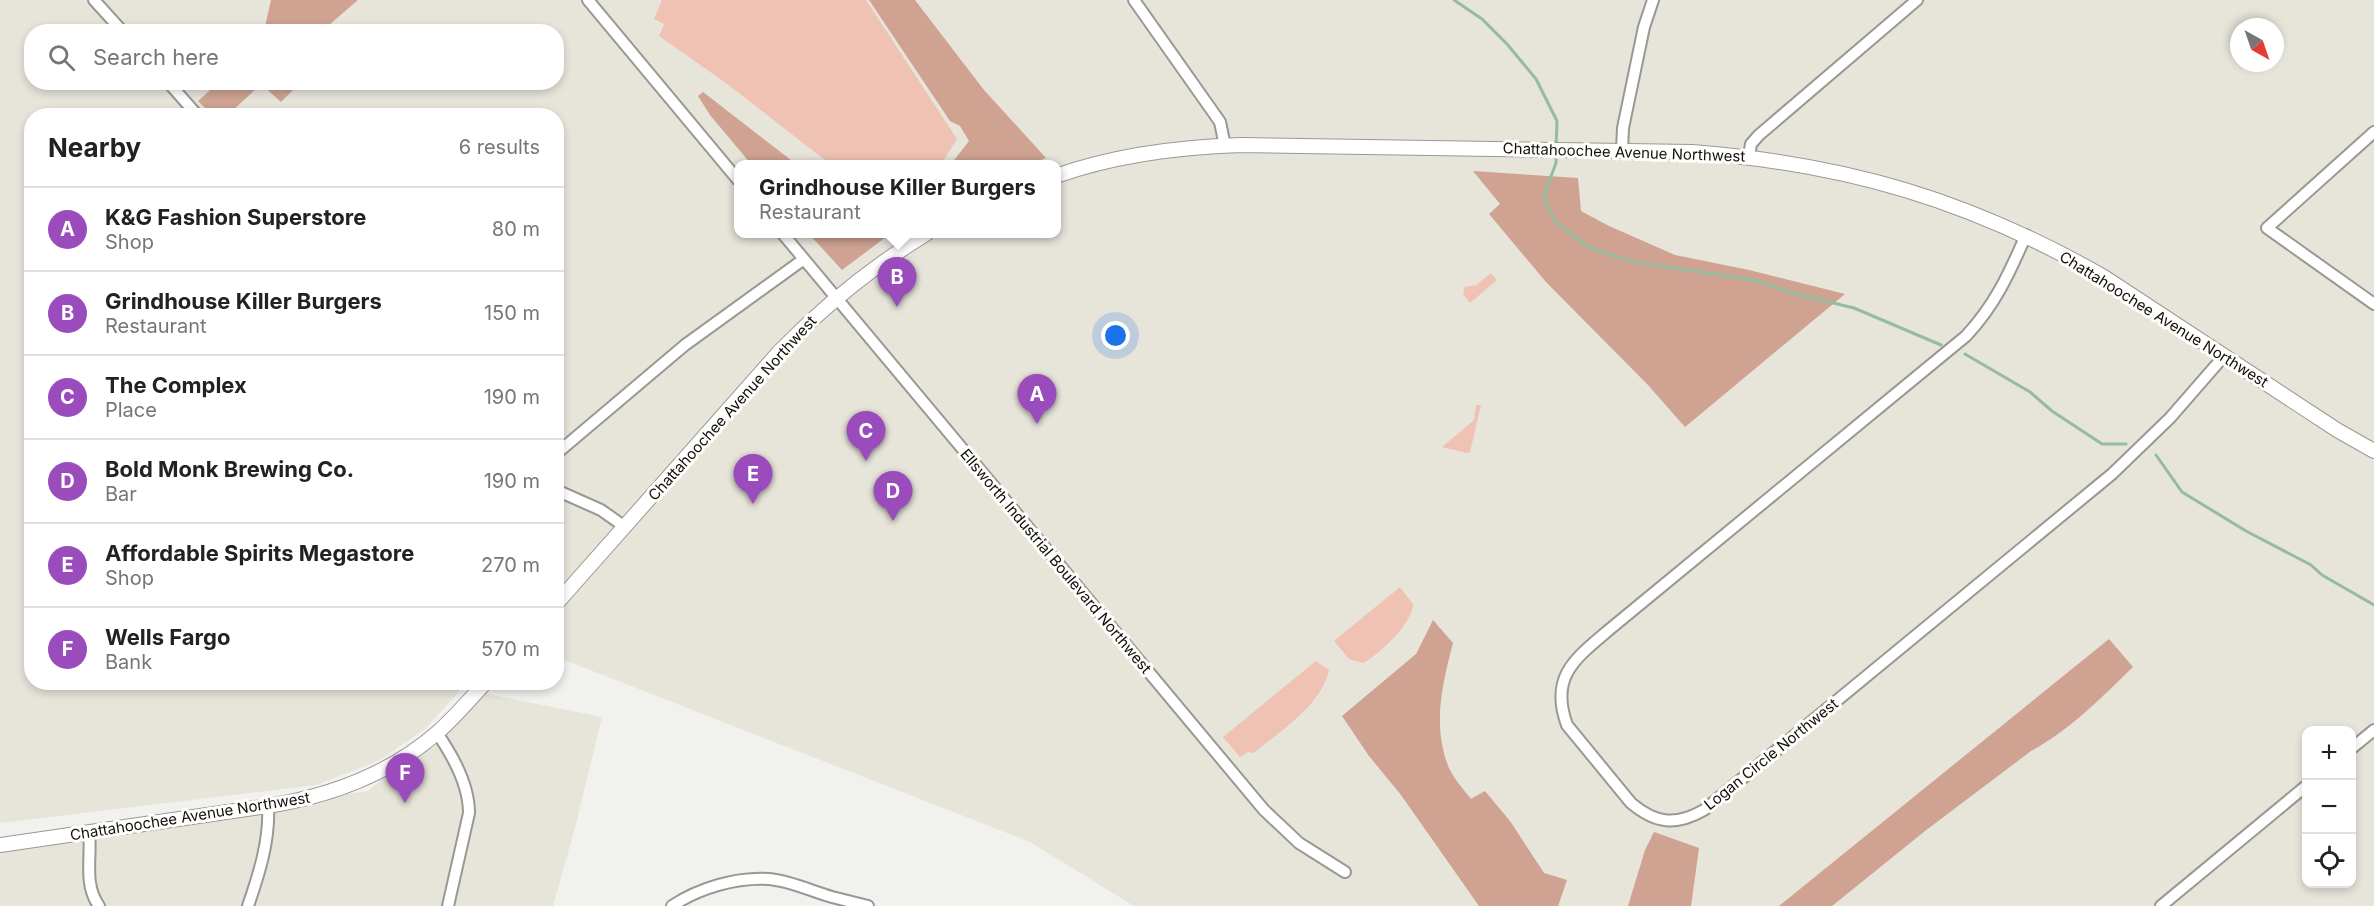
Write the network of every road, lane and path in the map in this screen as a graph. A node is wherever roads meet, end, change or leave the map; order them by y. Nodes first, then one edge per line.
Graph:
1 (94, 0) edge
2 (588, 0) edge
3 (1134, 0) edge
4 (1652, 0) edge
5 (1917, 0) edge
6 (116, 24) edge
7 (175, 90) edge
8 (191, 108) edge
9 (2374, 132) edge
10 (1225, 146) junction
11 (1622, 150) junction
12 (1749, 156) junction
13 (734, 175) edge
14 (1061, 175) edge
15 (2025, 235) junction
16 (786, 238) edge
17 (920, 238) edge
18 (804, 259) junction
19 (836, 297) junction
20 (2374, 304) edge
21 (2224, 356) junction
22 (564, 447) edge
23 (2374, 451) edge
24 (564, 494) edge
25 (625, 527) junction
26 (564, 595) edge
27 (478, 690) edge
28 (2374, 730) edge
29 (437, 733) junction
30 (2356, 745) edge
31 (2302, 790) edge
32 (268, 806) junction
33 (89, 832) junction
34 (0, 845) edge
35 (1345, 872) dead end
36 (865, 905) edge
37 (99, 906) edge
38 (248, 906) edge
39 (448, 906) edge
40 (672, 906) edge
41 (2161, 906) edge

1 - 6 street
2 - 13 street
3 - 10 street
4 - 11 street
5 - 12 street
7 - 8 street
9 - 20 street
10 - 11 street, Chattahoochee Avenue Northwest
10 - 14 street, Chattahoochee Avenue Northwest
11 - 12 street, Chattahoochee Avenue Northwest
12 - 15 street, Chattahoochee Avenue Northwest
15 - 21 street, Chattahoochee Avenue Northwest
15 - 21 street, Logan Circle Northwest
16 - 18 street, Ellsworth Industrial Boulevard Northwest
17 - 19 street, Chattahoochee Avenue Northwest
18 - 19 street, Ellsworth Industrial Boulevard Northwest
18 - 22 street
19 - 25 street, Chattahoochee Avenue Northwest
19 - 35 street, Ellsworth Industrial Boulevard Northwest
21 - 23 street, Chattahoochee Avenue Northwest
24 - 25 street
25 - 26 street, Chattahoochee Avenue Northwest
27 - 29 street, Chattahoochee Avenue Northwest
28 - 30 street
29 - 32 street, Chattahoochee Avenue Northwest
29 - 39 street
31 - 41 street
32 - 33 street, Chattahoochee Avenue Northwest
32 - 38 street
33 - 34 street, Chattahoochee Avenue Northwest
33 - 37 street
36 - 40 street

